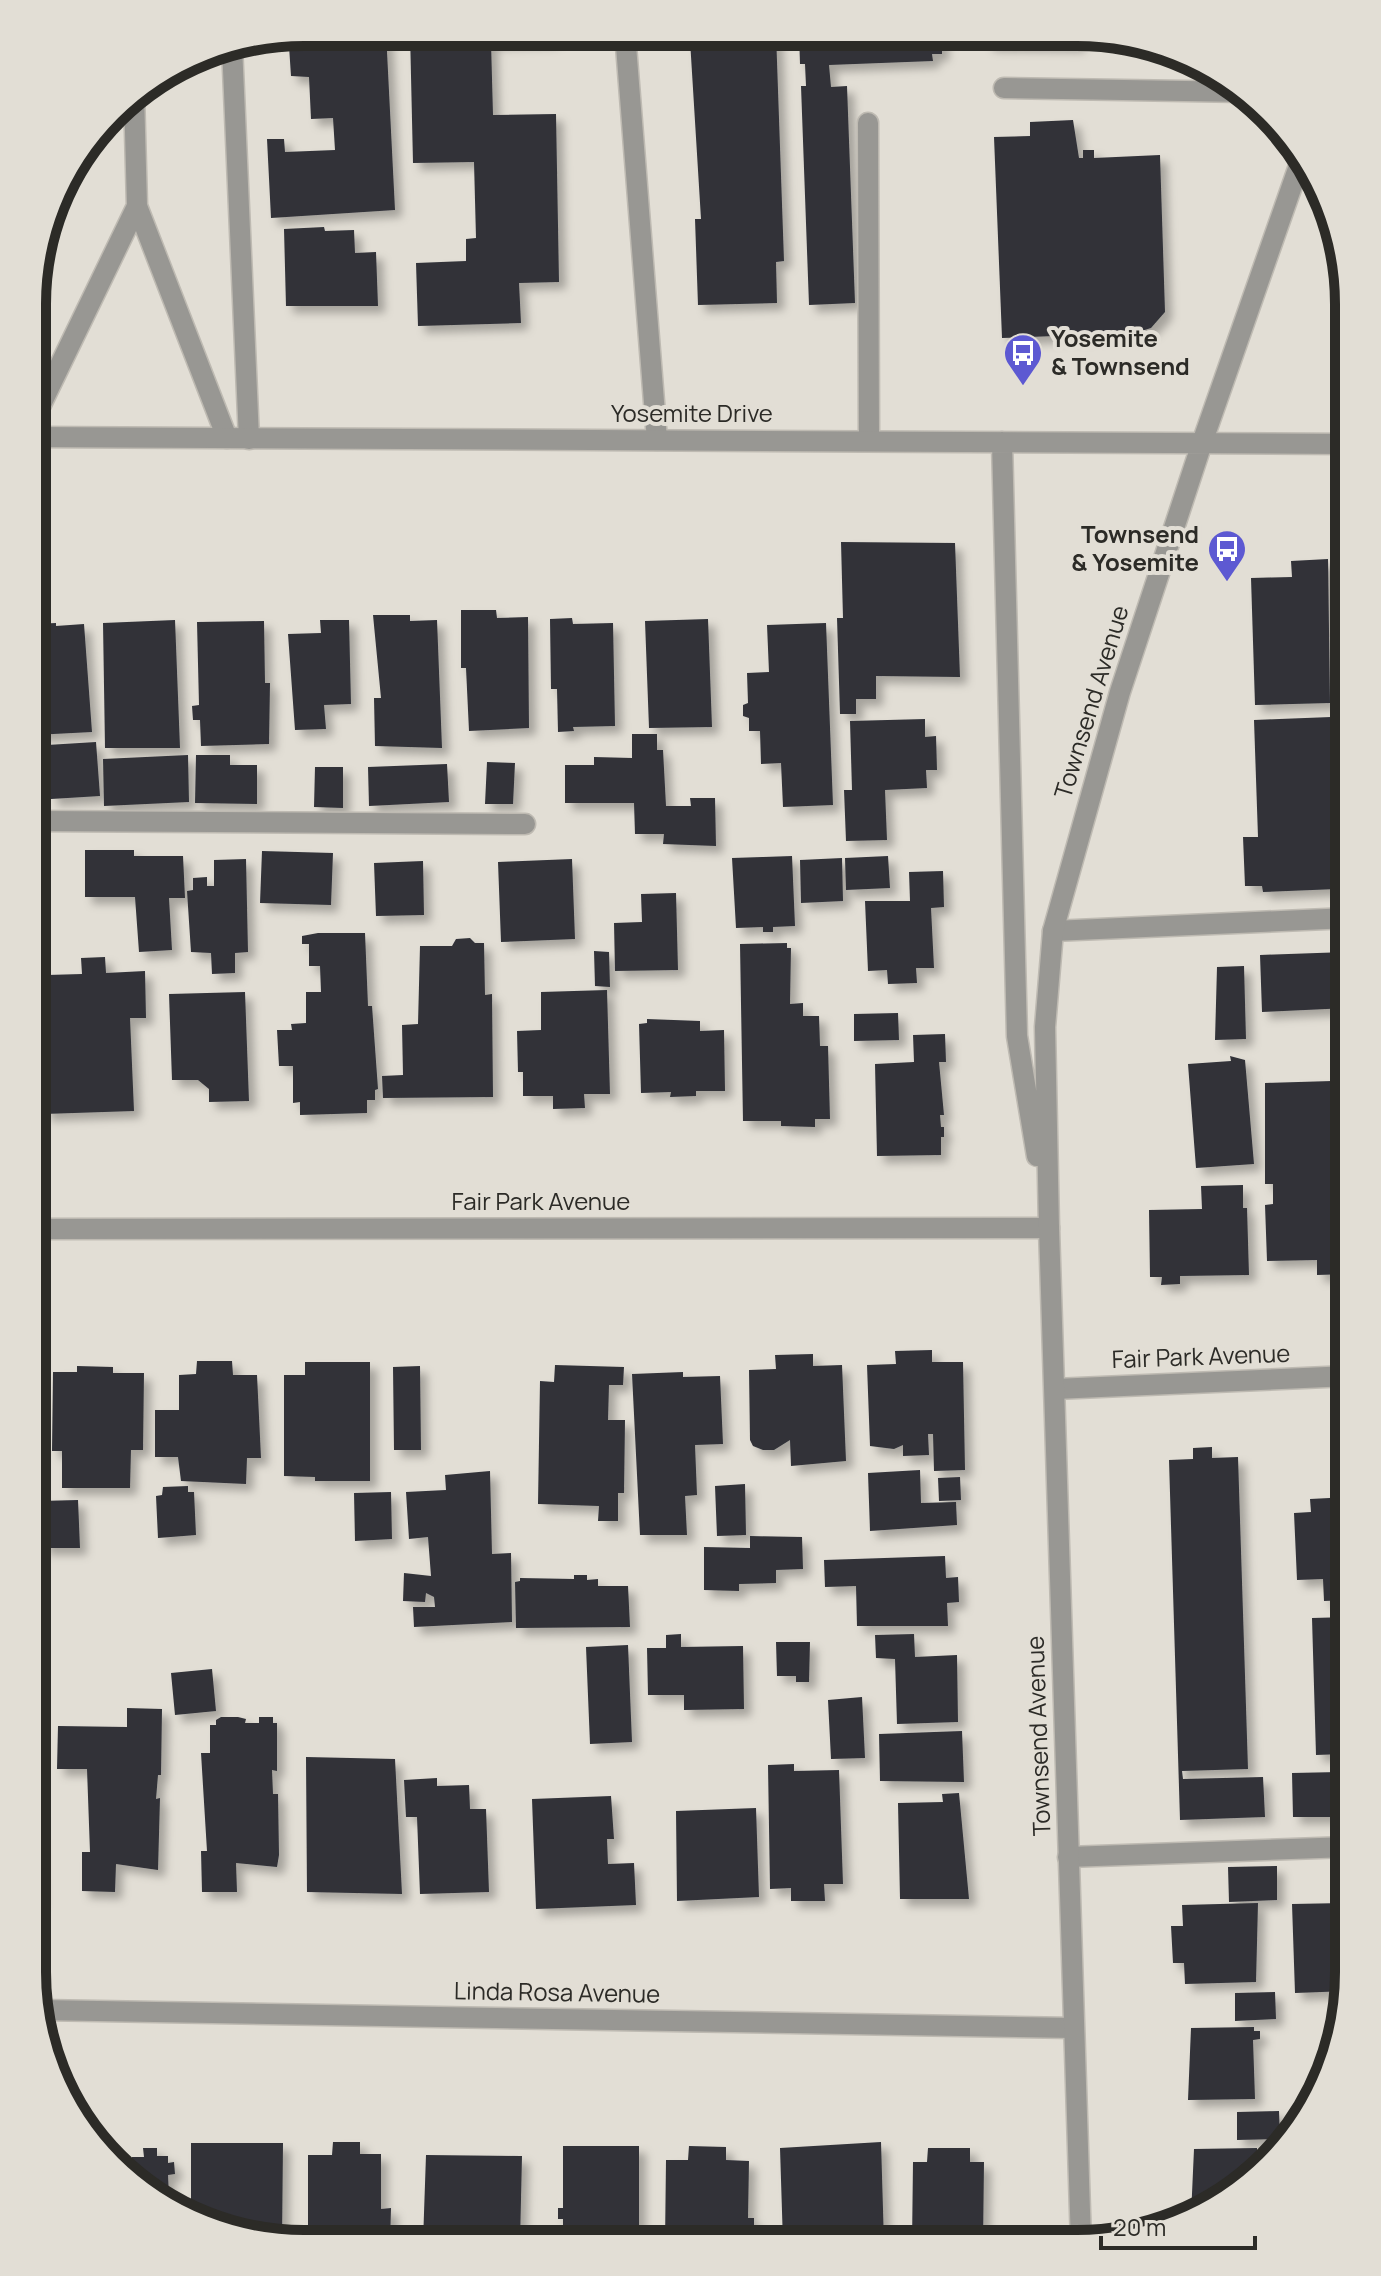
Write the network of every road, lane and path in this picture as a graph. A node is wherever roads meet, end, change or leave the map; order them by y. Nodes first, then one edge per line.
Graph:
1 (626, 46) edge
2 (232, 56) edge
3 (1004, 88) dead end
4 (1223, 92) edge
5 (134, 110) edge
6 (868, 123) dead end
7 (1297, 171) edge
8 (137, 206) junction
9 (46, 394) edge
10 (46, 437) edge
11 (227, 438) junction
12 (249, 439) junction
13 (657, 440) junction
14 (869, 441) junction
15 (1002, 442) junction
16 (1202, 443) junction
17 (1335, 444) edge
18 (46, 821) edge
19 (525, 824) dead end
20 (1335, 919) edge
21 (1053, 931) junction
22 (1049, 1228) junction
23 (46, 1229) edge
24 (1334, 1377) edge
25 (1055, 1389) junction
26 (1334, 1847) edge
27 (1068, 1857) junction
28 (50, 2010) edge
29 (1073, 2028) junction
30 (1081, 2230) edge

1 - 13 street
2 - 12 street
3 - 4 street
5 - 8 street
6 - 14 street
7 - 16 street, Townsend Avenue
8 - 9 street
8 - 11 street
10 - 11 street, Yosemite Drive
11 - 12 street, Yosemite Drive
12 - 13 street, Yosemite Drive
13 - 14 street, Yosemite Drive
14 - 15 street, Yosemite Drive
15 - 16 street, Yosemite Drive
15 - 22 street, Townsend Avenue
16 - 17 street, Yosemite Drive
16 - 21 street, Townsend Avenue
18 - 19 street
20 - 21 street
21 - 22 street, Townsend Avenue
22 - 23 street, Fair Park Avenue
22 - 25 street, Townsend Avenue
24 - 25 street, Fair Park Avenue
25 - 27 street, Townsend Avenue
26 - 27 street
27 - 29 street, Townsend Avenue
28 - 29 street, Linda Rosa Avenue
29 - 30 street, Townsend Avenue

